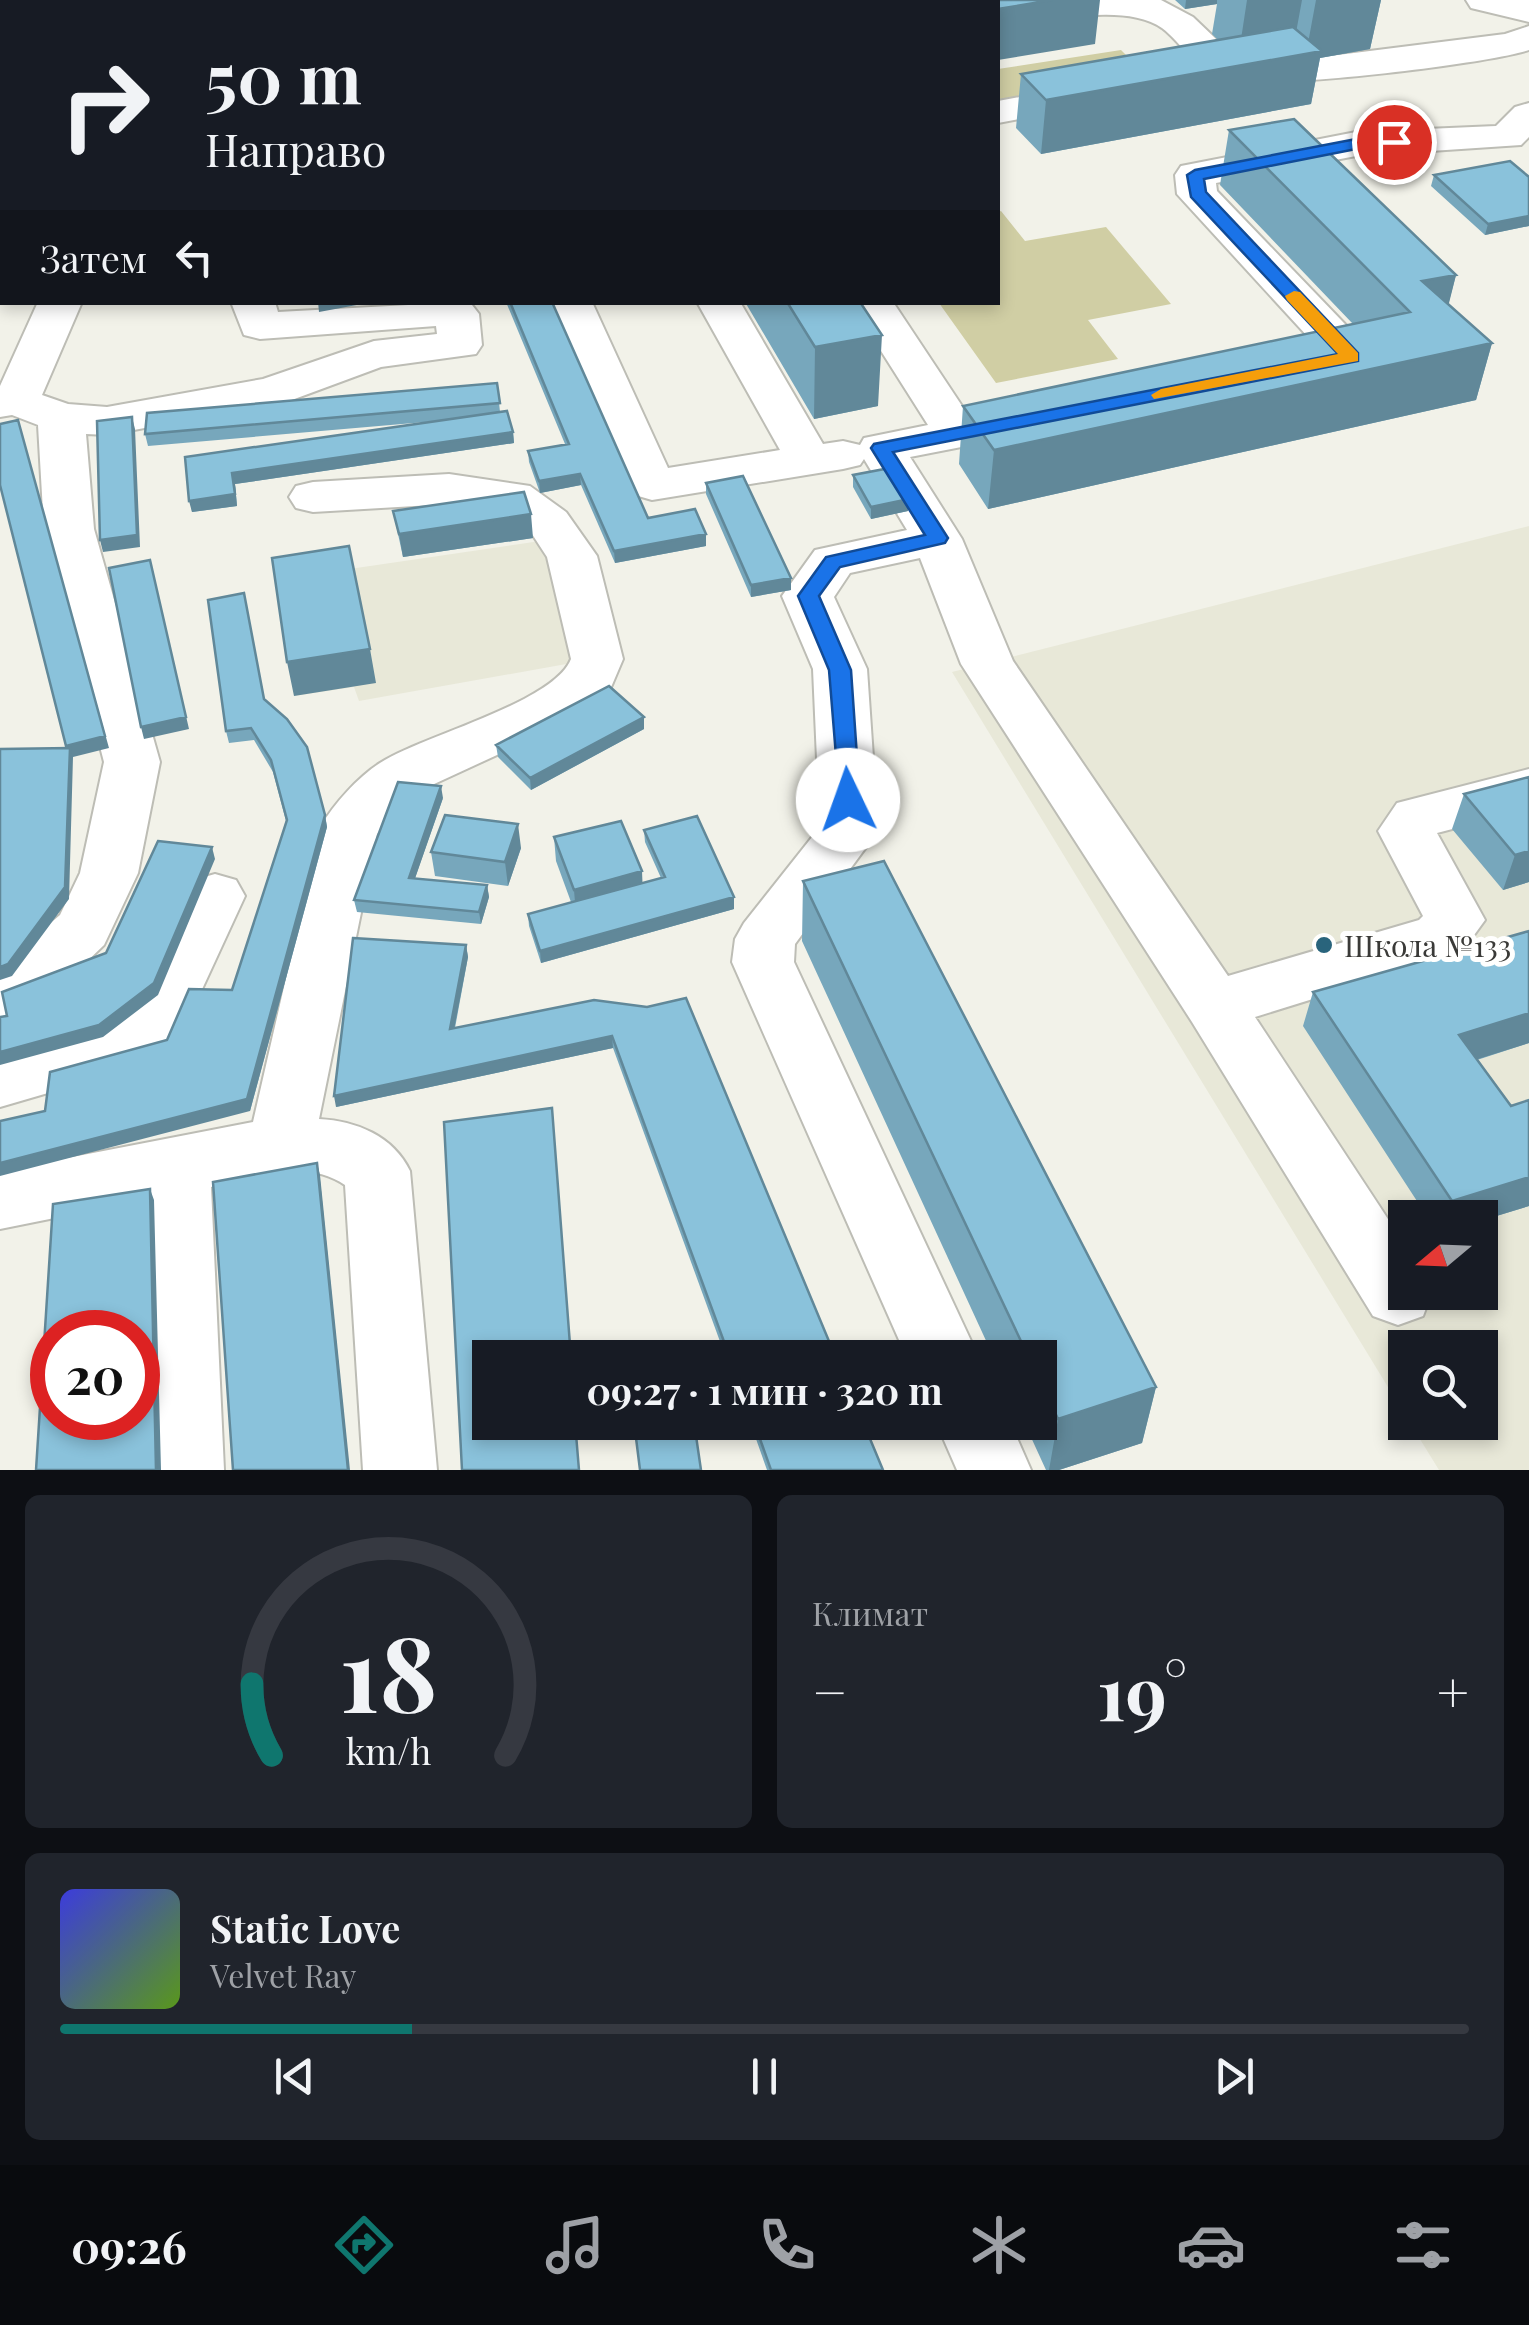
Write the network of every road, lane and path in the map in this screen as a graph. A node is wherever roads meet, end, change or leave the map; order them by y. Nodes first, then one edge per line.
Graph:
1 (1484, 0) edge
2 (1225, 14) dead end
3 (1000, 16) edge
4 (1176, 22) junction
5 (1524, 31) edge
6 (1227, 70) junction
7 (1189, 77) edge
8 (1131, 88) edge
9 (1000, 112) edge
10 (1522, 119) edge
11 (59, 305) edge
12 (254, 305) edge
13 (571, 305) edge
14 (720, 305) edge
15 (873, 305) edge
16 (456, 308) edge
17 (1276, 372) edge
18 (26, 400) edge
19 (1070, 413) edge
20 (958, 435) junction
21 (881, 448) junction
22 (808, 460) junction
23 (313, 497) dead end
24 (938, 538) junction
25 (1529, 788) edge
26 (216, 896) dead end
27 (0, 993) edge
28 (1214, 1005) junction
29 (0, 1081) edge
30 (282, 1144) junction
31 (178, 1166) junction
32 (0, 1200) edge
33 (1388, 1278) edge
34 (935, 1340) edge
35 (980, 1440) edge
36 (187, 1470) edge
37 (400, 1470) edge
38 (994, 1470) edge

1 - 5 street
2 - 4 street
3 - 4 street
4 - 6 street
5 - 6 street
5 - 10 street
6 - 7 street
8 - 9 street
10 - 17 street
11 - 18 street
12 - 16 street
13 - 22 street
14 - 22 street
15 - 20 street
16 - 18 street
18 - 27 street
19 - 20 street
20 - 21 street
21 - 22 street
21 - 24 street
23 - 30 street
24 - 28 street
24 - 34 street
25 - 28 street
26 - 29 street
28 - 33 street
30 - 31 street
30 - 37 street
31 - 32 street
31 - 36 street
35 - 38 street

